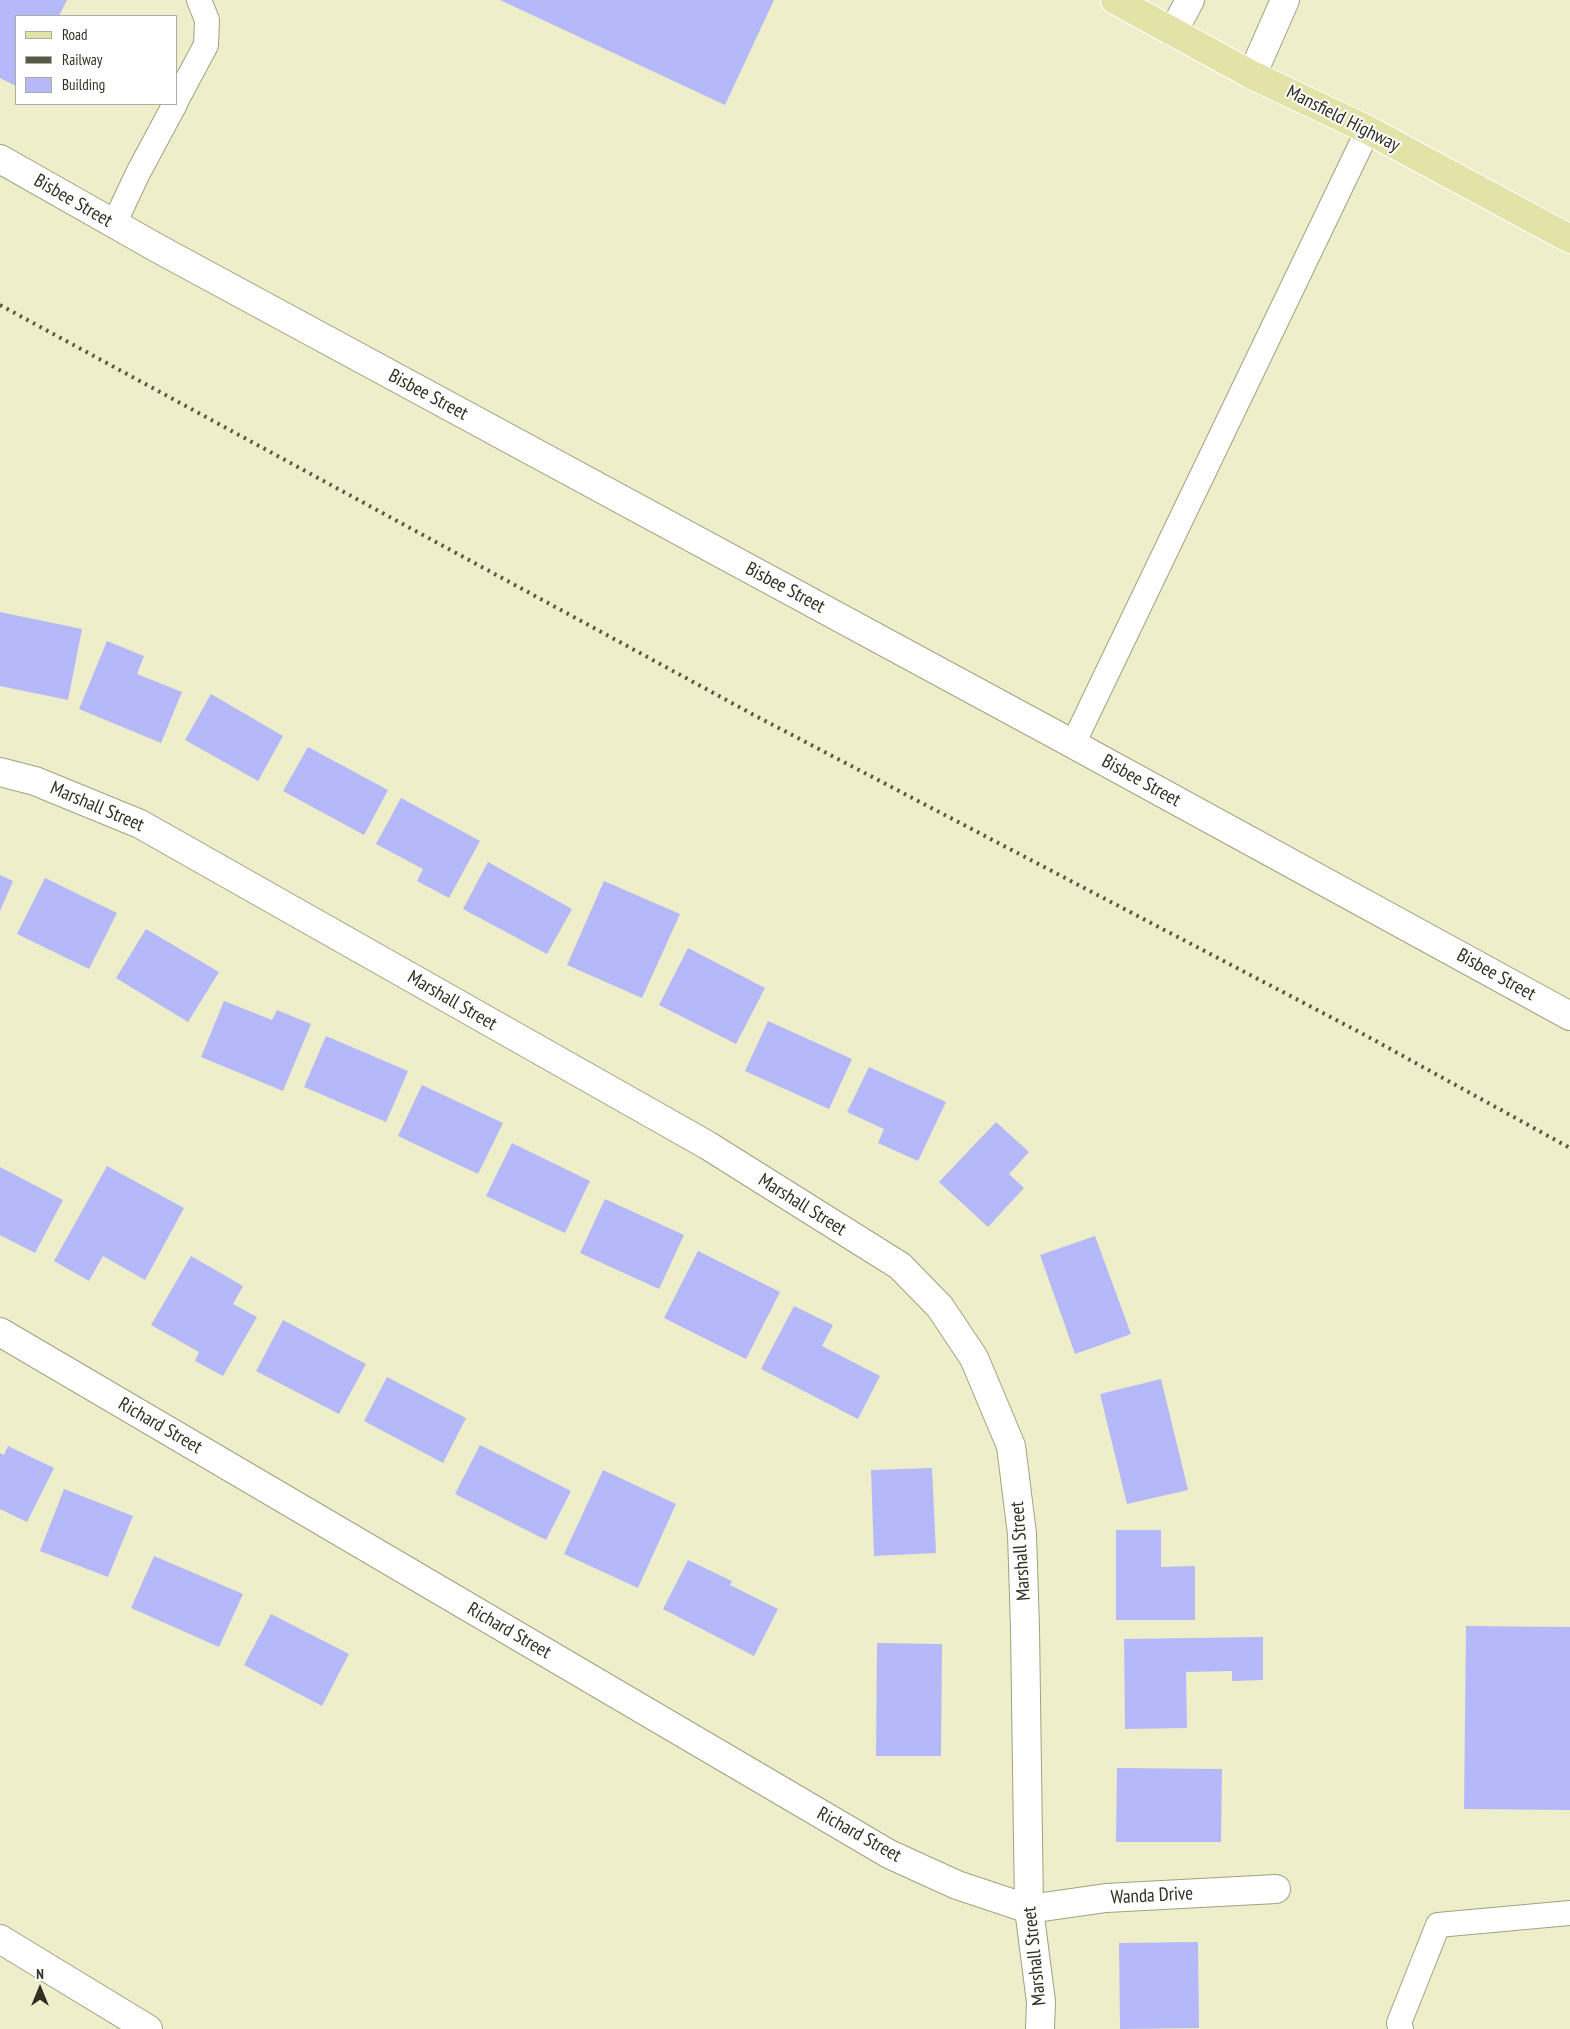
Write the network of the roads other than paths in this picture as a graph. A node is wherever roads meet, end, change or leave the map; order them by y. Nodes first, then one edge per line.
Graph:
1 (199, 0) edge
2 (1115, 0) edge
3 (1190, 0) edge
4 (1285, 0) edge
5 (1173, 32) junction
6 (1252, 75) junction
7 (178, 96) edge
8 (173, 105) edge
9 (1368, 130) junction
10 (0, 159) edge
11 (114, 224) junction
12 (1570, 239) edge
13 (1073, 744) junction
14 (0, 772) edge
15 (1570, 1016) edge
16 (0, 1332) edge
17 (1276, 1889) dead end
18 (1029, 1909) junction
19 (1570, 1913) edge
20 (0, 1939) edge
21 (148, 2029) edge
22 (1040, 2029) edge
23 (1401, 2029) edge

1 - 7 lane
2 - 5 main road, Mansfield Highway
3 - 5 street
4 - 6 street
5 - 6 main road, Mansfield Highway
6 - 9 main road, Mansfield Highway
8 - 11 lane
9 - 12 main road, Mansfield Highway
9 - 13 lane
10 - 11 street, Bisbee Street
11 - 13 street, Bisbee Street
13 - 15 street, Bisbee Street
14 - 18 street, Marshall Street
16 - 18 street, Richard Street
17 - 18 street, Wanda Drive
18 - 22 street, Marshall Street
19 - 23 lane
20 - 21 street

